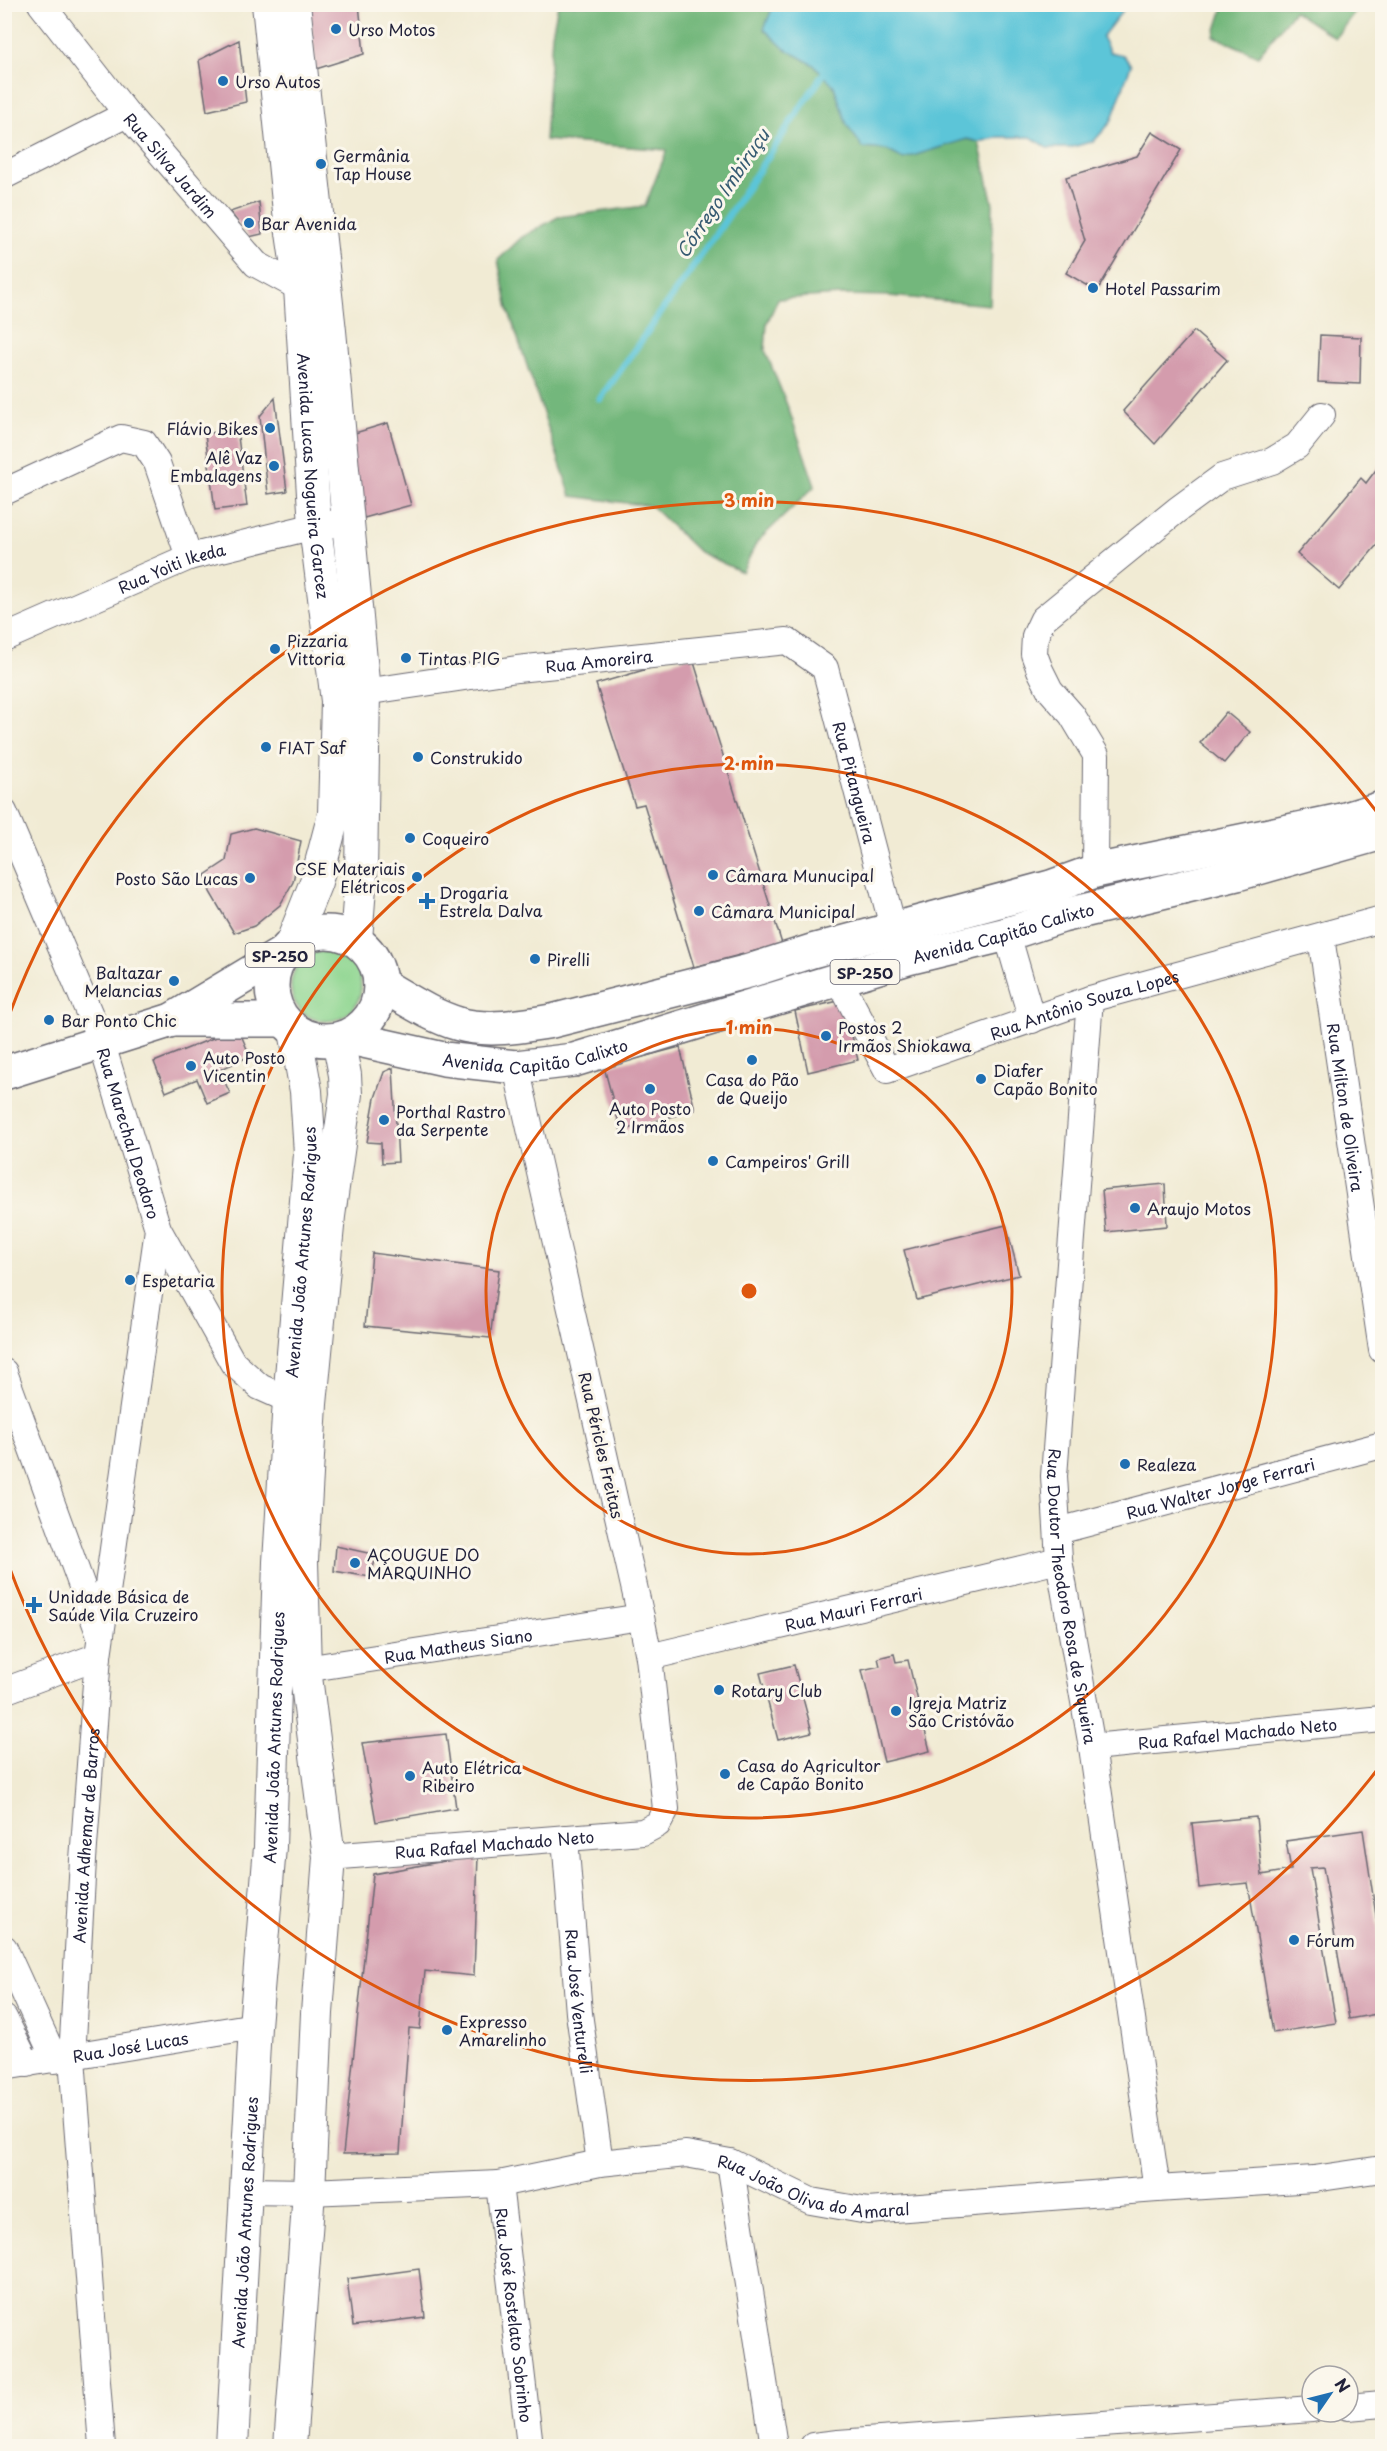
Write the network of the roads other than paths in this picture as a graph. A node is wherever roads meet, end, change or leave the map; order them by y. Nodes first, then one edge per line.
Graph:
1 (41, 4) edge
2 (268, 4) edge
3 (294, 4) edge
4 (127, 114) junction
5 (4, 176) edge
6 (313, 291) junction
7 (1322, 414) dead end
8 (4, 492) edge
9 (347, 522) junction
10 (315, 526) junction
11 (189, 557) junction
12 (4, 638) edge
13 (825, 668) joint
14 (364, 692) junction
15 (350, 761) junction
16 (1383, 808) edge
17 (4, 812) edge
18 (1383, 833) edge
19 (1095, 871) junction
20 (1383, 919) edge
21 (894, 930) junction
22 (1007, 934) junction
23 (1322, 936) junction
24 (356, 940) junction
25 (286, 949) junction
26 (838, 980) junction
27 (380, 984) junction
28 (1090, 999) junction
29 (172, 1020) junction
30 (1032, 1020) junction
31 (289, 1025) junction
32 (341, 1038) junction
33 (101, 1041) junction
34 (516, 1067) junction
35 (4, 1073) edge
36 (158, 1229) junction
37 (1383, 1350) edge
38 (4, 1372) edge
39 (300, 1402) junction
40 (1383, 1445) edge
41 (1058, 1531) junction
42 (1059, 1560) junction
43 (641, 1617) junction
44 (99, 1646) junction
45 (649, 1658) junction
46 (290, 1670) junction
47 (4, 1691) edge
48 (1383, 1719) edge
49 (1092, 1747) junction
50 (658, 1824) joint
51 (565, 1838) junction
52 (329, 1857) junction
53 (4, 1948) edge
54 (4, 2018) edge
55 (255, 2026) junction
56 (64, 2059) junction
57 (16, 2066) edge
58 (730, 2162) junction
59 (600, 2163) junction
60 (1383, 2169) edge
61 (499, 2184) junction
62 (1157, 2189) junction
63 (246, 2191) junction
64 (309, 2192) junction
65 (1383, 2404) edge
66 (1360, 2406) edge
67 (1300, 2410) edge
68 (861, 2444) edge
69 (102, 2446) edge
70 (232, 2446) edge
71 (290, 2446) edge
72 (530, 2446) edge
73 (774, 2446) edge
74 (813, 2446) edge

1 - 4 street, Rua Silva Jardim
2 - 6 street, Avenida Lucas Nogueira Garcez
3 - 6 street, Avenida Lucas Nogueira Garcez
4 - 5 street
4 - 6 street, Rua Silva Jardim
6 - 9 street, Avenida Lucas Nogueira Garcez
6 - 10 street, Avenida Lucas Nogueira Garcez
7 - 19 street
8 - 11 street
9 - 10 street, Rua Yoiti Ikeda
9 - 14 street, Avenida Lucas Nogueira Garcez
10 - 11 street, Rua Yoiti Ikeda
10 - 15 street, Avenida Lucas Nogueira Garcez
11 - 12 street, Rua Yoiti Ikeda
13 - 14 street, Rua Amoreira
13 - 21 street, Rua Pitangueira
14 - 15 street, Avenida Lucas Nogueira Garcez
15 - 24 street, Avenida Lucas Nogueira Garcez
15 - 25 street, Avenida Lucas Nogueira Garcez
16 - 19 main road, Avenida Capitão Calixto / SP-250
17 - 33 street, Rua Marechal Deodoro
18 - 22 main road, Avenida Capitão Calixto / SP-250
19 - 21 main road, Avenida Capitão Calixto / SP-250
20 - 23 street, Rua Antônio Souza Lopes
21 - 27 main road, Avenida Capitão Calixto / SP-250
22 - 26 main road, Avenida Capitão Calixto / SP-250
22 - 30 street
23 - 28 street, Rua Antônio Souza Lopes
23 - 37 street, Rua Milton de Oliveira
24 - 25 main road, SP-250
24 - 27 main road
25 - 29 main road, SP-250
25 - 31 main road, SP-250
26 - 30 street, Rua Antônio Souza Lopes
26 - 34 main road, Avenida Capitão Calixto / SP-250
27 - 32 main road
28 - 30 street, Rua Antônio Souza Lopes
28 - 41 street, Rua Doutor Theodoro Rosa de Siqueira
29 - 31 main road, SP-250
29 - 33 main road, SP-250
31 - 32 main road, SP-250
31 - 39 street, Avenida João Antunes Rodrigues / SP-250
32 - 34 main road, Avenida Capitão Calixto / SP-250
32 - 39 street, Avenida João Antunes Rodrigues / SP-250
33 - 35 main road, SP-250
33 - 36 street, Rua Marechal Deodoro
34 - 43 street, Rua Péricles Freitas
36 - 39 street, Rua Marechal Deodoro
36 - 44 street, Avenida Adhemar de Barros
38 - 44 street
39 - 46 street, Avenida João Antunes Rodrigues / SP-250
40 - 41 street, Rua Walter Jorge Ferrari
41 - 42 street, Rua Doutor Theodoro Rosa de Siqueira
42 - 45 street, Rua Mauri Ferrari
42 - 49 street, Rua Doutor Theodoro Rosa de Siqueira
43 - 45 street, Rua Péricles Freitas
43 - 46 street, Rua Matheus Siano
44 - 47 street
44 - 56 street, Avenida Adhemar de Barros
45 - 50 street, Rua Péricles Freitas
46 - 52 street, Avenida João Antunes Rodrigues / SP-250
46 - 55 street, Avenida João Antunes Rodrigues / SP-250
48 - 49 street, Rua Rafael Machado Neto
49 - 62 street, Rua Doutor Theodoro Rosa de Siqueira
50 - 51 street, Rua Rafael Machado Neto
51 - 52 street, Rua Rafael Machado Neto
51 - 59 street, Rua José Venturelli
52 - 64 street, Avenida João Antunes Rodrigues / SP-250
53 - 56 street, Avenida Adhemar de Barros
54 - 57 street
55 - 56 street, Rua José Lucas
55 - 63 street, Avenida João Antunes Rodrigues / SP-250
56 - 57 street, Rua José Lucas
56 - 69 street, Avenida Adhemar de Barros
58 - 59 street, Rua João Oliva do Amaral
58 - 62 street, Rua João Oliva do Amaral
58 - 73 street
59 - 61 street, Rua João Oliva do Amaral
60 - 62 street, Rua João Oliva do Amaral
61 - 64 street, Rua João Oliva do Amaral
61 - 72 street, Rua José Rostelato Sobrinho
63 - 64 street, Rua João Oliva do Amaral
63 - 70 street, Avenida João Antunes Rodrigues / SP-250
64 - 71 street, Avenida João Antunes Rodrigues / SP-250
65 - 66 street
67 - 68 street
68 - 74 street

